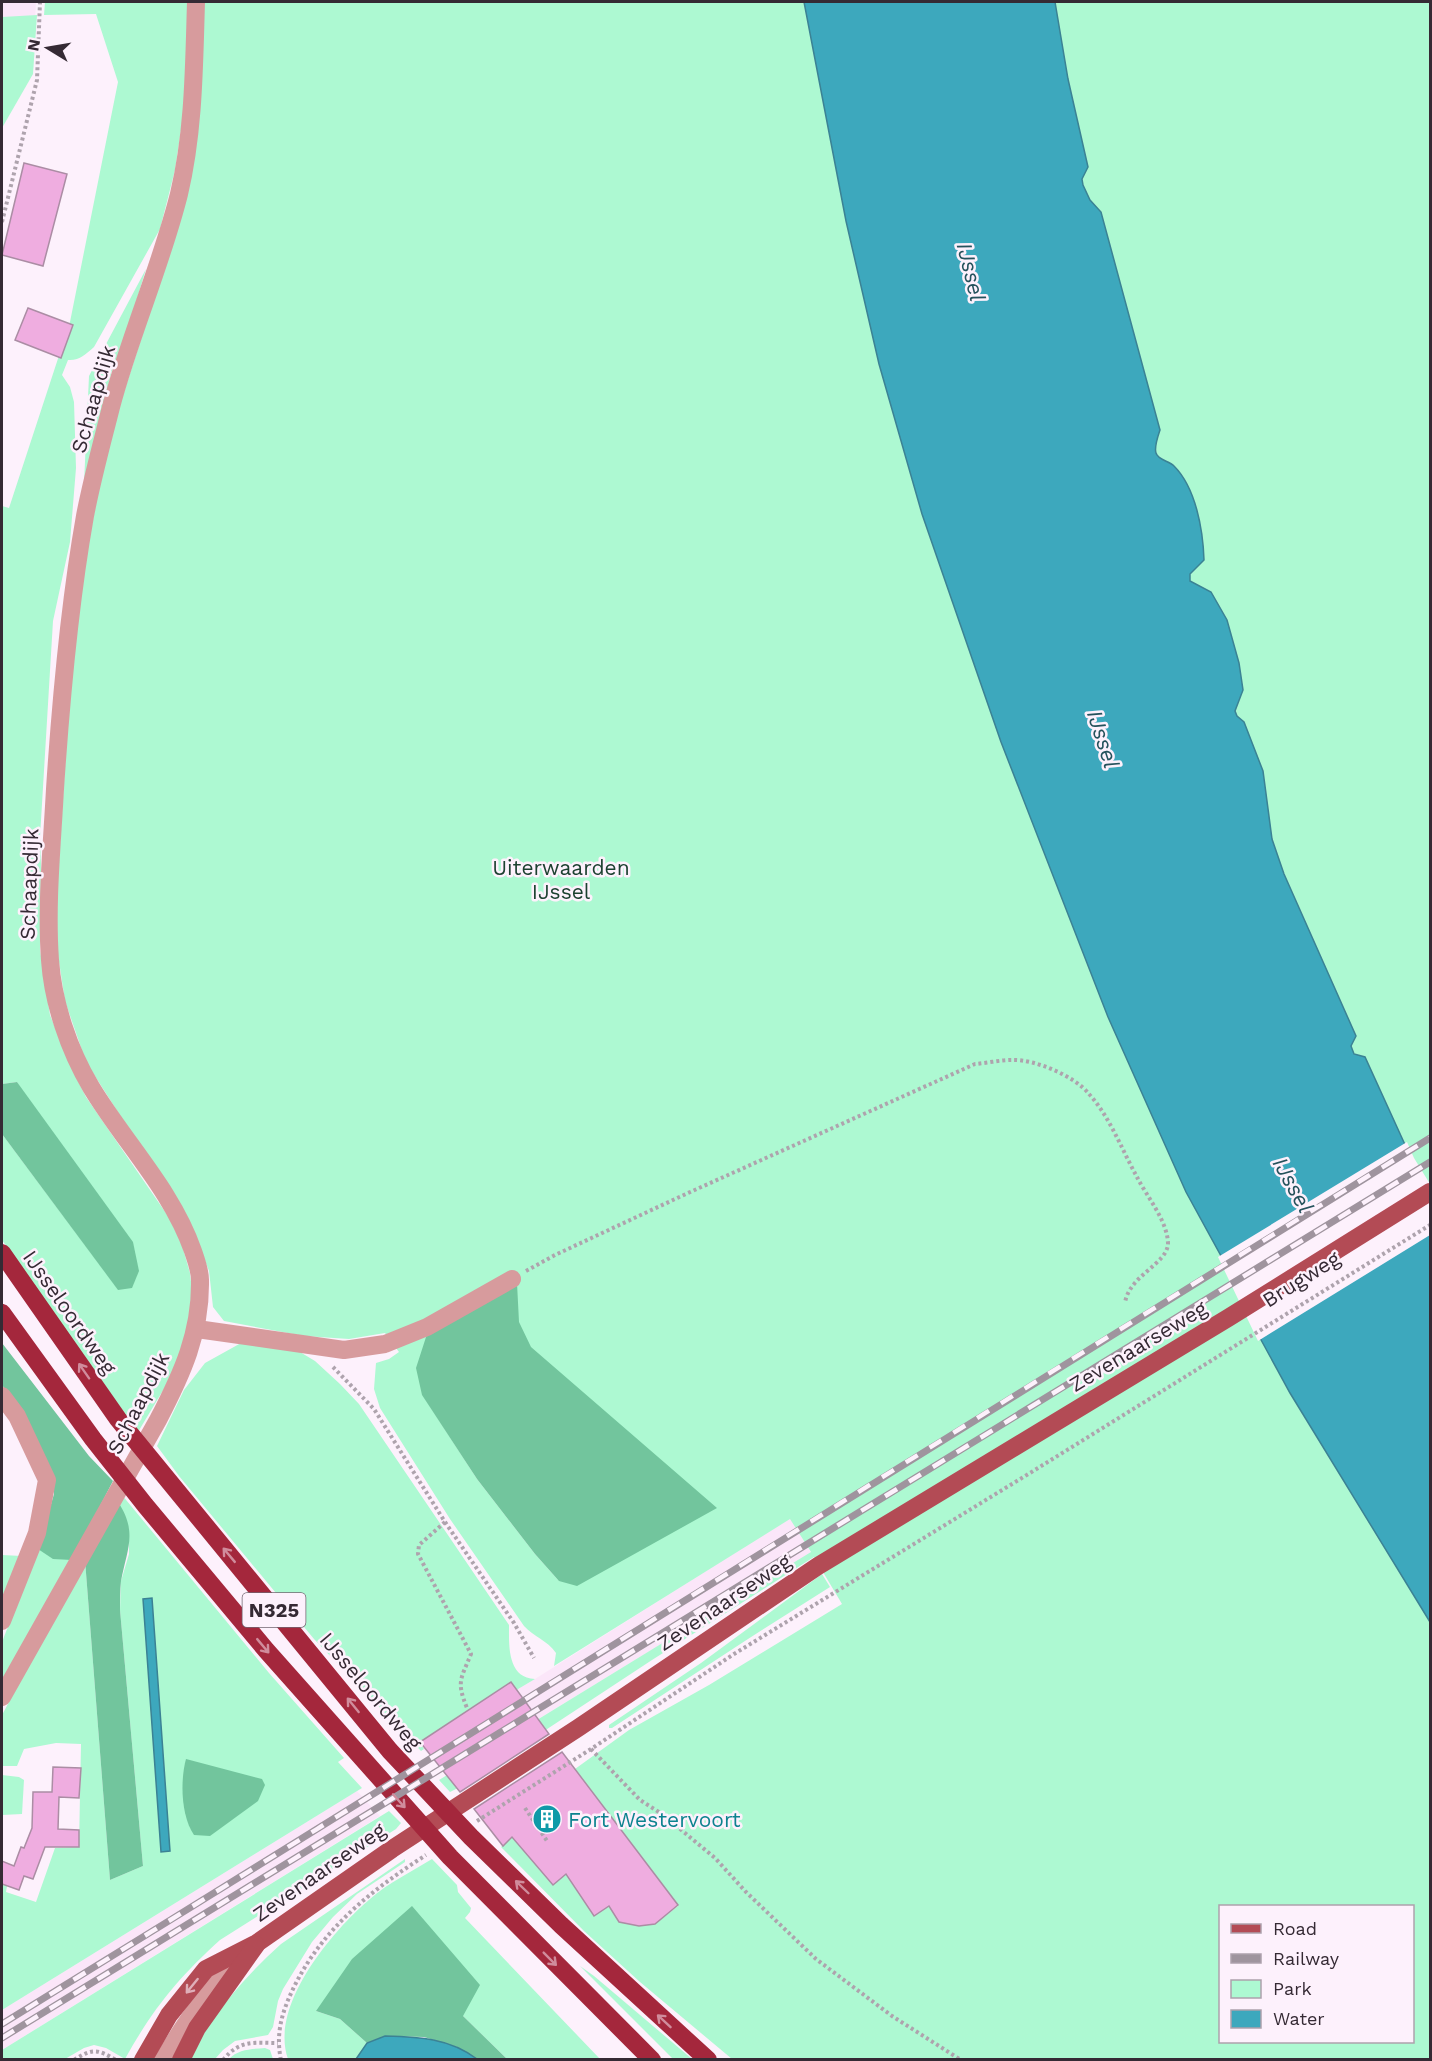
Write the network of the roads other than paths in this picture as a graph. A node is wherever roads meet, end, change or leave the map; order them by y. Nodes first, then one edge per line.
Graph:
1 (196, 2) edge
2 (1431, 1192) edge
3 (2, 1253) edge
4 (512, 1278) road end
5 (2, 1313) edge
6 (1228, 1318) joint
7 (197, 1329) junction
8 (2, 1396) edge
9 (2, 1621) edge
10 (2, 1698) edge
11 (257, 1943) junction
12 (143, 2060) edge
13 (163, 2060) edge
14 (181, 2060) edge
15 (652, 2060) edge
16 (708, 2060) edge

1 - 7 street, Schaapdijk
2 - 6 main road, Brugweg
16 -> 3 highway, IJsseloordweg / N325
4 - 7 street
5 -> 15 highway, N325
6 - 11 main road, Zevenaarseweg
7 - 10 street, Schaapdijk
8 - 9 street
11 -> 12 main road, Zevenaarseweg
11 - 13 street, Zevenaarseweg
11 - 14 main road, Zevenaarseweg

